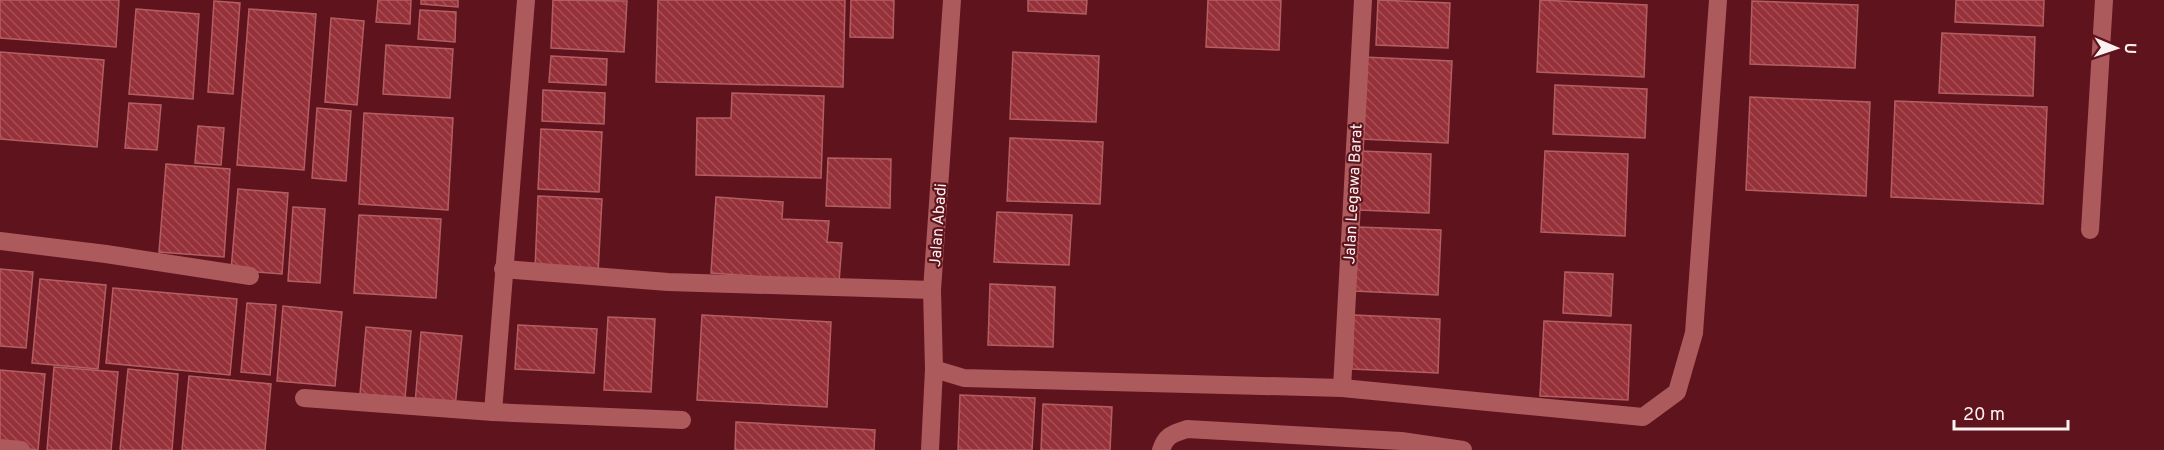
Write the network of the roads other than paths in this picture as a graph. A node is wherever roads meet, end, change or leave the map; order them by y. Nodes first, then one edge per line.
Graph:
1 (526, 0) edge
2 (952, 0) edge
3 (1363, 0) edge
4 (1718, 0) edge
5 (2104, 0) edge
6 (2090, 230) dead end
7 (0, 241) edge
8 (503, 269) junction
9 (250, 276) dead end
10 (932, 290) junction
11 (934, 369) junction
12 (1342, 388) junction
13 (304, 398) dead end
14 (493, 412) junction
15 (682, 420) dead end
16 (0, 448) edge
17 (21, 450) edge
18 (930, 450) edge
19 (1161, 450) edge
20 (1462, 450) edge

1 - 8 street
2 - 10 street, Jalan Abadi
3 - 12 street, Jalan Legawa Barat
4 - 12 street
5 - 6 street
7 - 9 street
8 - 10 street
8 - 14 street
10 - 11 street, Jalan Abadi
11 - 12 street
11 - 18 street, Jalan Abadi
13 - 14 street
14 - 15 street
16 - 17 street
19 - 20 street

